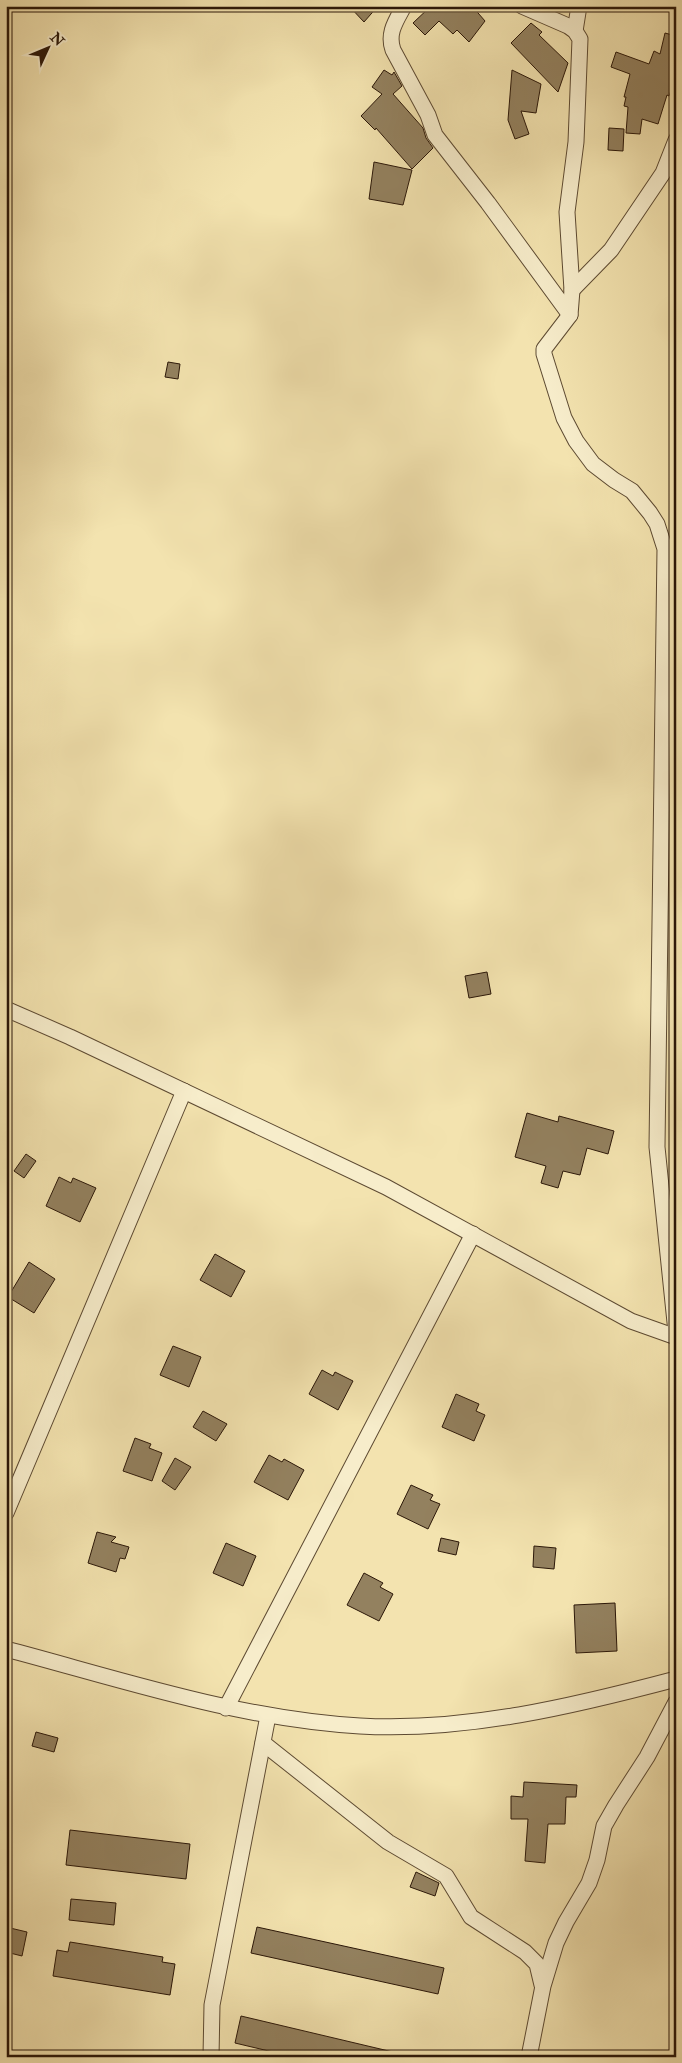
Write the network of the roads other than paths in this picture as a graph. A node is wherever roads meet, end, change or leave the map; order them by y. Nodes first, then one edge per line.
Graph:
1 (404, 6) edge
2 (522, 6) edge
3 (578, 6) edge
4 (575, 31) junction
5 (676, 140) edge
6 (572, 290) junction
7 (570, 314) junction
8 (6, 1009) edge
9 (184, 1091) junction
10 (474, 1234) junction
11 (676, 1332) edge
12 (676, 1337) edge
13 (6, 1513) edge
14 (6, 1649) edge
15 (676, 1679) edge
16 (676, 1702) edge
17 (226, 1708) junction
18 (268, 1716) junction
19 (262, 1743) junction
20 (543, 1986) junction
21 (211, 2057) edge
22 (529, 2057) edge

1 - 7 street
2 - 4 street
3 - 4 street
4 - 6 street
5 - 6 street
6 - 7 street
7 - 11 street
8 - 9 street
9 - 10 street
9 - 13 street
10 - 12 street
10 - 17 street
14 - 17 street
15 - 18 street
16 - 20 street
17 - 18 street
18 - 19 street
19 - 20 street
19 - 21 street
20 - 22 street

